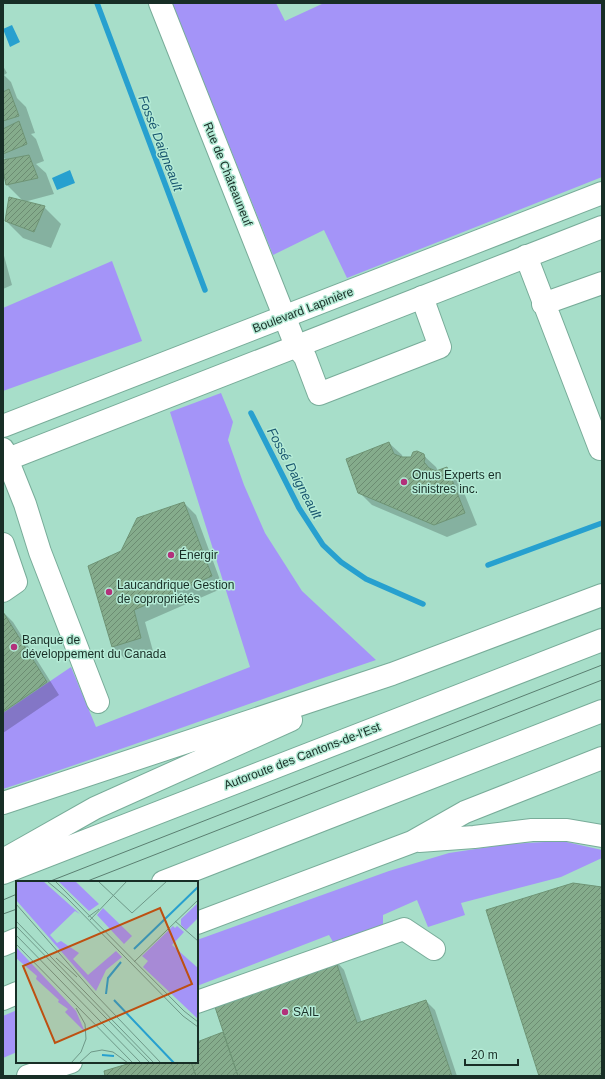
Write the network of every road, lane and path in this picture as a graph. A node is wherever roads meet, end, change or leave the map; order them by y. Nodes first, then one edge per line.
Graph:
1 (160, 3) edge
2 (602, 193) edge
3 (602, 227) edge
4 (526, 256) junction
5 (602, 283) edge
6 (422, 297) junction
7 (543, 304) junction
8 (285, 317) junction
9 (296, 346) junction
10 (596, 420) edge
11 (3, 426) edge
12 (602, 448) edge
13 (4, 456) edge
14 (3, 544) edge
15 (3, 591) edge
16 (602, 595) edge
17 (602, 640) edge
18 (392, 674) junction
19 (98, 702) dead end
20 (602, 711) edge
21 (602, 758) edge
22 (3, 803) edge
23 (602, 836) edge
24 (412, 842) junction
25 (3, 860) edge
26 (3, 873) edge
27 (167, 881) edge
28 (198, 923) edge
29 (16, 939) edge
30 (3, 945) edge
31 (434, 949) dead end
32 (16, 993) edge
33 (3, 998) edge
34 (198, 1002) edge
35 (70, 1063) edge
36 (73, 1063) edge
37 (28, 1076) edge
38 (79, 1076) edge

1 - 8 main road, Rue de Châteauneuf
2 - 8 main road, Boulevard Lapinière
3 - 4 main road
4 - 6 main road
4 - 7 main road
5 - 7 main road
6 - 9 main road
6 - 9 main road, Rue de Châteauneuf
7 - 10 main road
8 - 9 main road, Rue de Châteauneuf
8 - 11 main road, Boulevard Lapinière
9 - 13 main road
10 - 12 main road
13 - 19 main road
14 - 15 main road
16 - 18 main road
17 - 26 main road, Autoroute des Cantons-de-l'Est
18 - 22 main road
18 - 25 main road
20 - 27 main road
21 - 24 main road
23 - 24 main road
24 - 28 main road
29 - 30 main road
31 - 34 main road
32 - 33 main road
35 - 37 main road
36 - 38 main road

